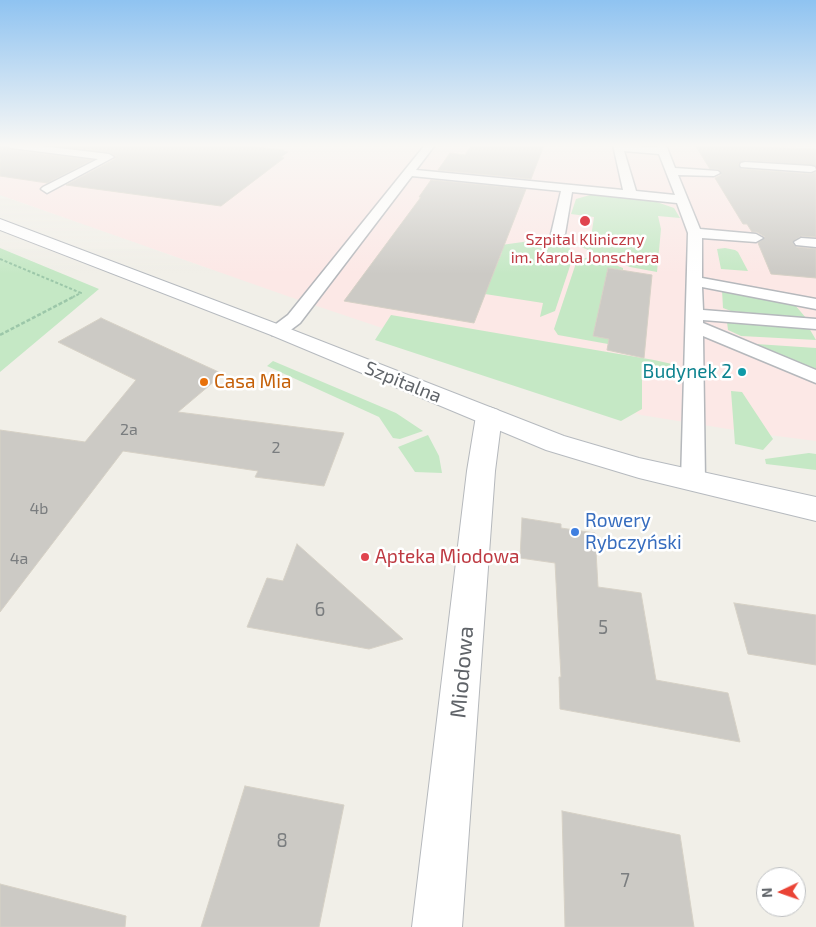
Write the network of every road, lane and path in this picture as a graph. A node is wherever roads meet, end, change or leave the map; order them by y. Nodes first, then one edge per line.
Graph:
1 (395, 188) edge
2 (567, 188) edge
3 (570, 188) edge
4 (629, 188) edge
5 (678, 188) edge
6 (632, 194) junction
7 (682, 200) junction
8 (0, 224) edge
9 (694, 233) junction
10 (558, 234) dead end
11 (756, 238) dead end
12 (801, 242) dead end
13 (816, 243) edge
14 (0, 259) edge
15 (694, 281) junction
16 (737, 288) junction
17 (816, 289) edge
18 (816, 304) edge
19 (694, 320) junction
20 (816, 324) edge
21 (278, 331) junction
22 (0, 335) edge
23 (816, 377) edge
24 (489, 416) junction
25 (692, 481) junction
26 (816, 509) edge
27 (437, 927) edge

1 - 21 lane
2 - 10 lane
3 - 6 lane
4 - 6 lane
5 - 7 lane
6 - 7 lane
7 - 9 lane
8 - 21 street, Szpitalna
9 - 11 lane
9 - 15 lane
12 - 13 lane
14 - 22 path
15 - 16 lane
15 - 19 lane
16 - 17 lane
16 - 18 lane
19 - 20 lane
19 - 23 lane
19 - 25 lane
21 - 24 street, Szpitalna
24 - 25 street, Szpitalna
24 - 27 street, Miodowa
25 - 26 street, Szpitalna

